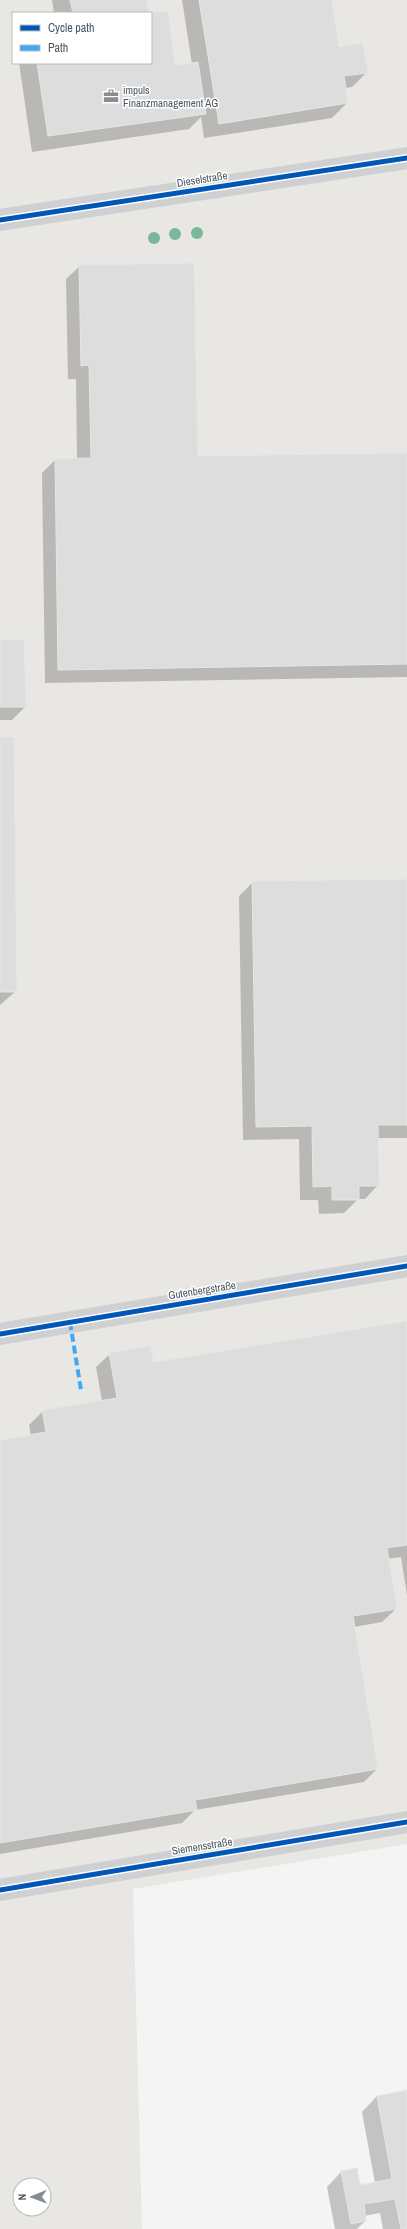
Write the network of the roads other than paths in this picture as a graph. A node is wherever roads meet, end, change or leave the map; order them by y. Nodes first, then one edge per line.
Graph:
1 (407, 158) edge
2 (0, 220) edge
3 (407, 1266) edge
4 (0, 1334) edge
5 (407, 1822) edge
6 (0, 1890) edge

1 - 2 street, Dieselstraße
3 - 4 street, Gutenbergstraße
5 - 6 street, Siemensstraße

